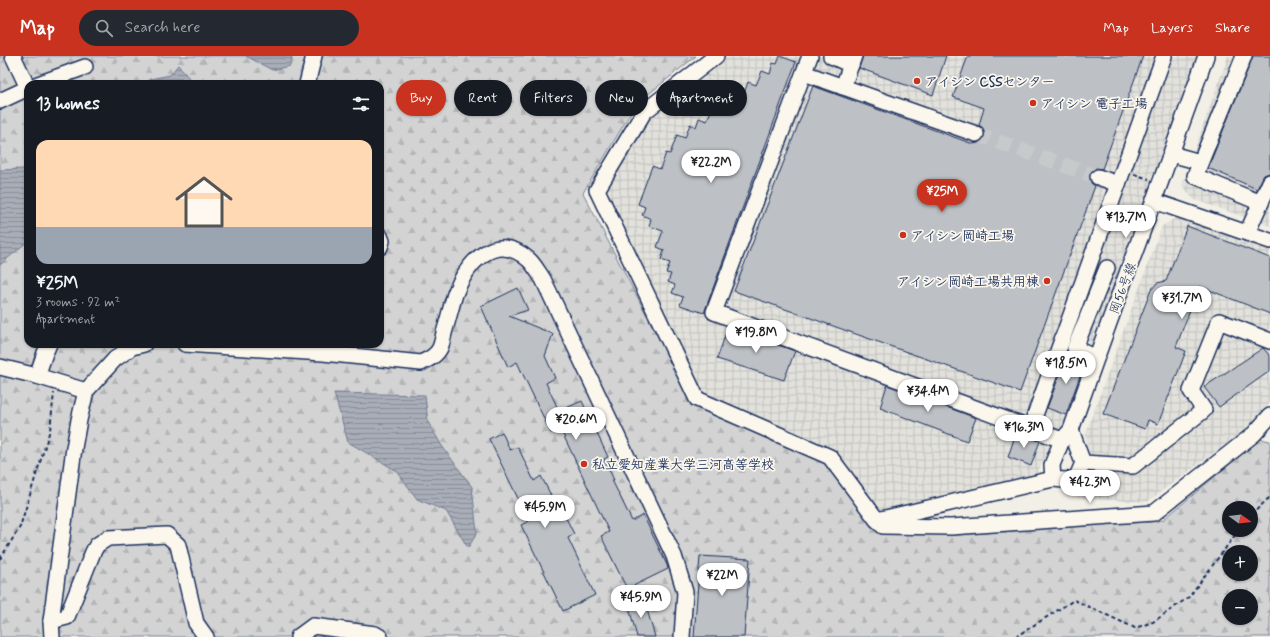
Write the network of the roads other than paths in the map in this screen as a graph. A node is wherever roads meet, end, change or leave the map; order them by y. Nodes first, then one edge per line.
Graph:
1 (13, 56) edge
2 (314, 56) edge
3 (716, 56) edge
4 (810, 56) edge
5 (831, 56) edge
6 (1164, 56) edge
7 (1206, 56) edge
8 (1244, 56) edge
9 (853, 60) edge
10 (85, 67) dead end
11 (804, 73) junction
12 (24, 80) edge
13 (49, 80) edge
14 (308, 80) edge
15 (843, 87) junction
16 (24, 90) edge
17 (0, 101) edge
18 (976, 134) tunnel mouth
19 (1171, 154) junction
20 (1200, 162) junction
21 (1098, 177) tunnel mouth
22 (1270, 182) edge
23 (1118, 184) junction
24 (1154, 201) junction
25 (1261, 203) junction
26 (1247, 233) junction
27 (1270, 241) edge
28 (1107, 268) dead end
29 (1270, 341) edge
30 (47, 348) edge
31 (131, 348) edge
32 (246, 348) edge
33 (1096, 358) junction
34 (0, 367) edge
35 (37, 376) junction
36 (86, 391) junction
37 (1270, 416) edge
38 (1030, 429) junction
39 (1066, 435) junction
40 (1083, 463) junction
41 (1053, 479) junction
42 (877, 520) junction
43 (51, 621) junction
44 (52, 637) edge
45 (206, 637) edge
46 (298, 637) edge
47 (380, 637) edge
48 (682, 637) edge

1 - 12 street
2 - 14 street
3 - 42 street
4 - 11 street
5 - 9 street
6 - 23 street
7 - 19 street, 岡56号線
8 - 20 street
9 - 15 street
10 - 13 street
11 - 15 street
11 - 38 street
15 - 18 street
16 - 17 street
19 - 20 street
19 - 24 street, 岡56号線
20 - 25 street
21 - 23 street
22 - 25 street
23 - 38 street
24 - 26 street
24 - 33 street, 岡56号線
25 - 26 street
26 - 27 street
28 - 33 street
29 - 40 street
30 - 35 street
31 - 36 street
32 - 48 street
33 - 39 street, 岡56号線
34 - 35 street
35 - 36 street
36 - 43 street
37 - 42 street
38 - 39 street
39 - 40 street
39 - 41 street, 岡56号線
40 - 41 street
41 - 42 street
43 - 44 street
43 - 45 street
46 - 47 street

